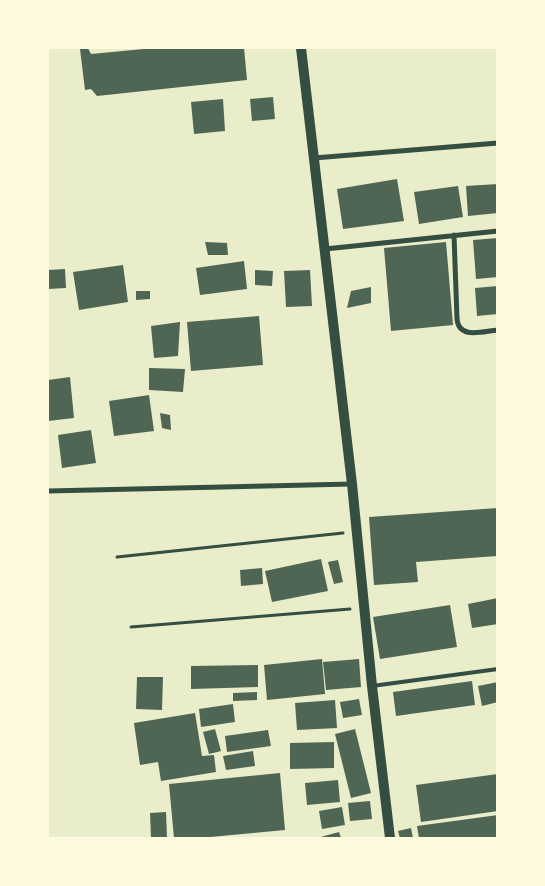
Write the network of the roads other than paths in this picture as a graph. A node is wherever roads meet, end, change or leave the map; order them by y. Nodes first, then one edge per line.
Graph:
1 (301, 48) edge
2 (498, 143) edge
3 (313, 158) junction
4 (498, 231) edge
5 (454, 235) junction
6 (326, 249) junction
7 (498, 330) edge
8 (352, 484) junction
9 (48, 491) edge
10 (498, 669) edge
11 (372, 686) junction
12 (390, 838) edge

1 - 3 main road
2 - 3 street
3 - 6 main road
4 - 5 street
5 - 6 street
5 - 7 street
6 - 8 main road
8 - 9 street
8 - 11 main road
10 - 11 lane
11 - 12 main road

